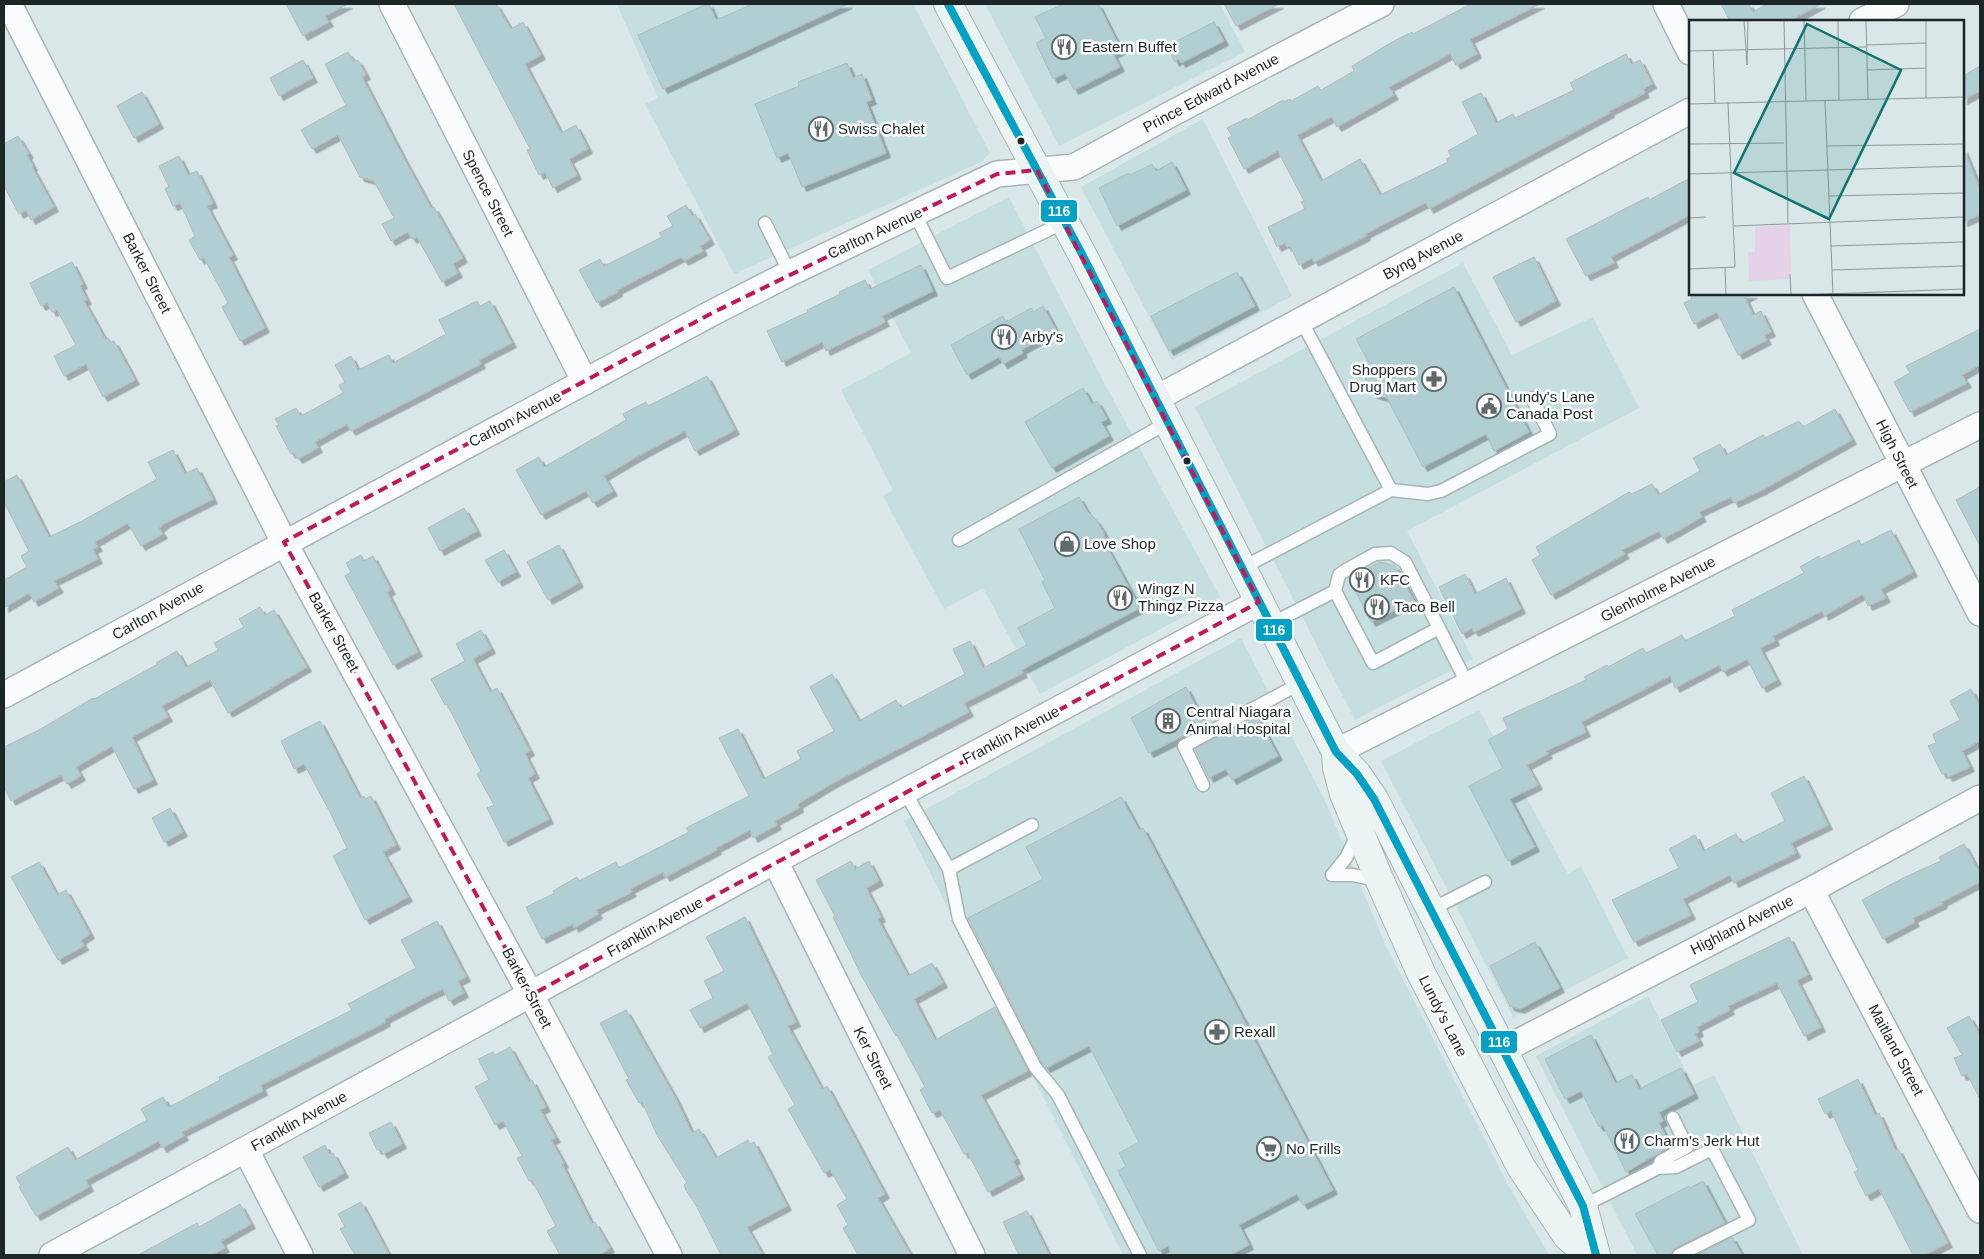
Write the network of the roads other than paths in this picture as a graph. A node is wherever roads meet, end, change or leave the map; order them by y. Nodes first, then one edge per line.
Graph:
1 (9, 4) edge
2 (392, 4) edge
3 (948, 4) edge
4 (1381, 4) edge
5 (1666, 4) edge
6 (1896, 4) edge
7 (1864, 20) edge
8 (1689, 50) edge
9 (1689, 112) edge
10 (1037, 170) junction
11 (915, 214) junction
12 (1065, 222) junction
13 (765, 223) dead end
14 (790, 273) junction
15 (1816, 295) edge
16 (1302, 320) junction
17 (585, 382) junction
18 (1532, 398) dead end
19 (1155, 399) junction
20 (1167, 423) junction
21 (1980, 425) edge
22 (1903, 465) junction
23 (1391, 490) junction
24 (959, 540) dead end
25 (284, 542) junction
26 (1242, 568) junction
27 (1335, 591) junction
28 (1265, 613) junction
29 (1980, 613) edge
30 (1440, 628) junction
31 (1301, 683) junction
32 (1468, 685) junction
33 (4, 695) edge
34 (1336, 752) junction
35 (1203, 785) dead end
36 (905, 792) junction
37 (1980, 798) edge
38 (1032, 825) dead end
39 (1359, 830) junction
40 (775, 861) junction
41 (949, 869) junction
42 (1380, 881) junction
43 (1485, 882) dead end
44 (1811, 890) junction
45 (1430, 910) junction
46 (531, 995) junction
47 (1503, 1050) junction
48 (1673, 1118) dead end
49 (246, 1150) junction
50 (1658, 1168) junction
51 (1583, 1206) junction
52 (1980, 1210) edge
53 (1596, 1254) edge
54 (52, 1255) edge
55 (300, 1255) edge
56 (669, 1255) edge
57 (972, 1255) edge
58 (1140, 1255) edge
59 (1679, 1255) edge

1 - 25 street, Barker Street
2 - 17 street, Spence Street
3 - 10 main road, Lundy's Lane
4 - 10 street, Prince Edward Avenue
5 - 8 street
6 - 7 street
9 - 16 street, Byng Avenue
10 - 11 street, Carlton Avenue
10 - 12 main road, Lundy's Lane
11 - 12 lane
11 - 14 street, Carlton Avenue
12 - 19 main road, Lundy's Lane
13 - 14 lane
14 - 17 street, Carlton Avenue
15 - 22 street, High Street
16 - 19 street, Byng Avenue
16 - 23 lane
17 - 25 street, Carlton Avenue
18 - 23 lane
19 - 20 main road, Lundy's Lane
20 - 24 lane
20 - 26 main road, Lundy's Lane
21 - 22 street, Glenholme Avenue
22 - 29 street, High Street
22 - 32 street, Glenholme Avenue
23 - 26 lane
25 - 33 street, Carlton Avenue
25 - 46 street, Barker Street
26 - 28 main road, Lundy's Lane
27 - 28 lane
27 - 30 lane
27 - 30 lane
28 - 31 main road, Lundy's Lane
28 - 36 street, Franklin Avenue
30 - 32 lane
31 - 34 main road, Lundy's Lane
31 - 35 lane
32 - 34 street, Glenholme Avenue
34 - 39 main road, Lundy's Lane
34 - 45 main road, Lundy's Lane
36 - 40 street, Franklin Avenue
36 - 41 lane
37 - 44 street, Highland Avenue
38 - 41 lane
39 - 42 main road, Lundy's Lane
39 - 42 lane
40 - 46 street, Franklin Avenue
40 - 57 street, Ker Street
41 - 58 lane
42 - 53 main road, Lundy's Lane
43 - 45 lane
44 - 47 street, Highland Avenue
44 - 52 street, Maitland Street
45 - 47 main road, Lundy's Lane
46 - 49 street, Franklin Avenue
46 - 56 street, Barker Street
47 - 51 main road, Lundy's Lane
48 - 50 lane
49 - 54 street, Franklin Avenue
49 - 55 street
50 - 51 lane
50 - 59 lane
51 - 53 main road, Lundy's Lane

